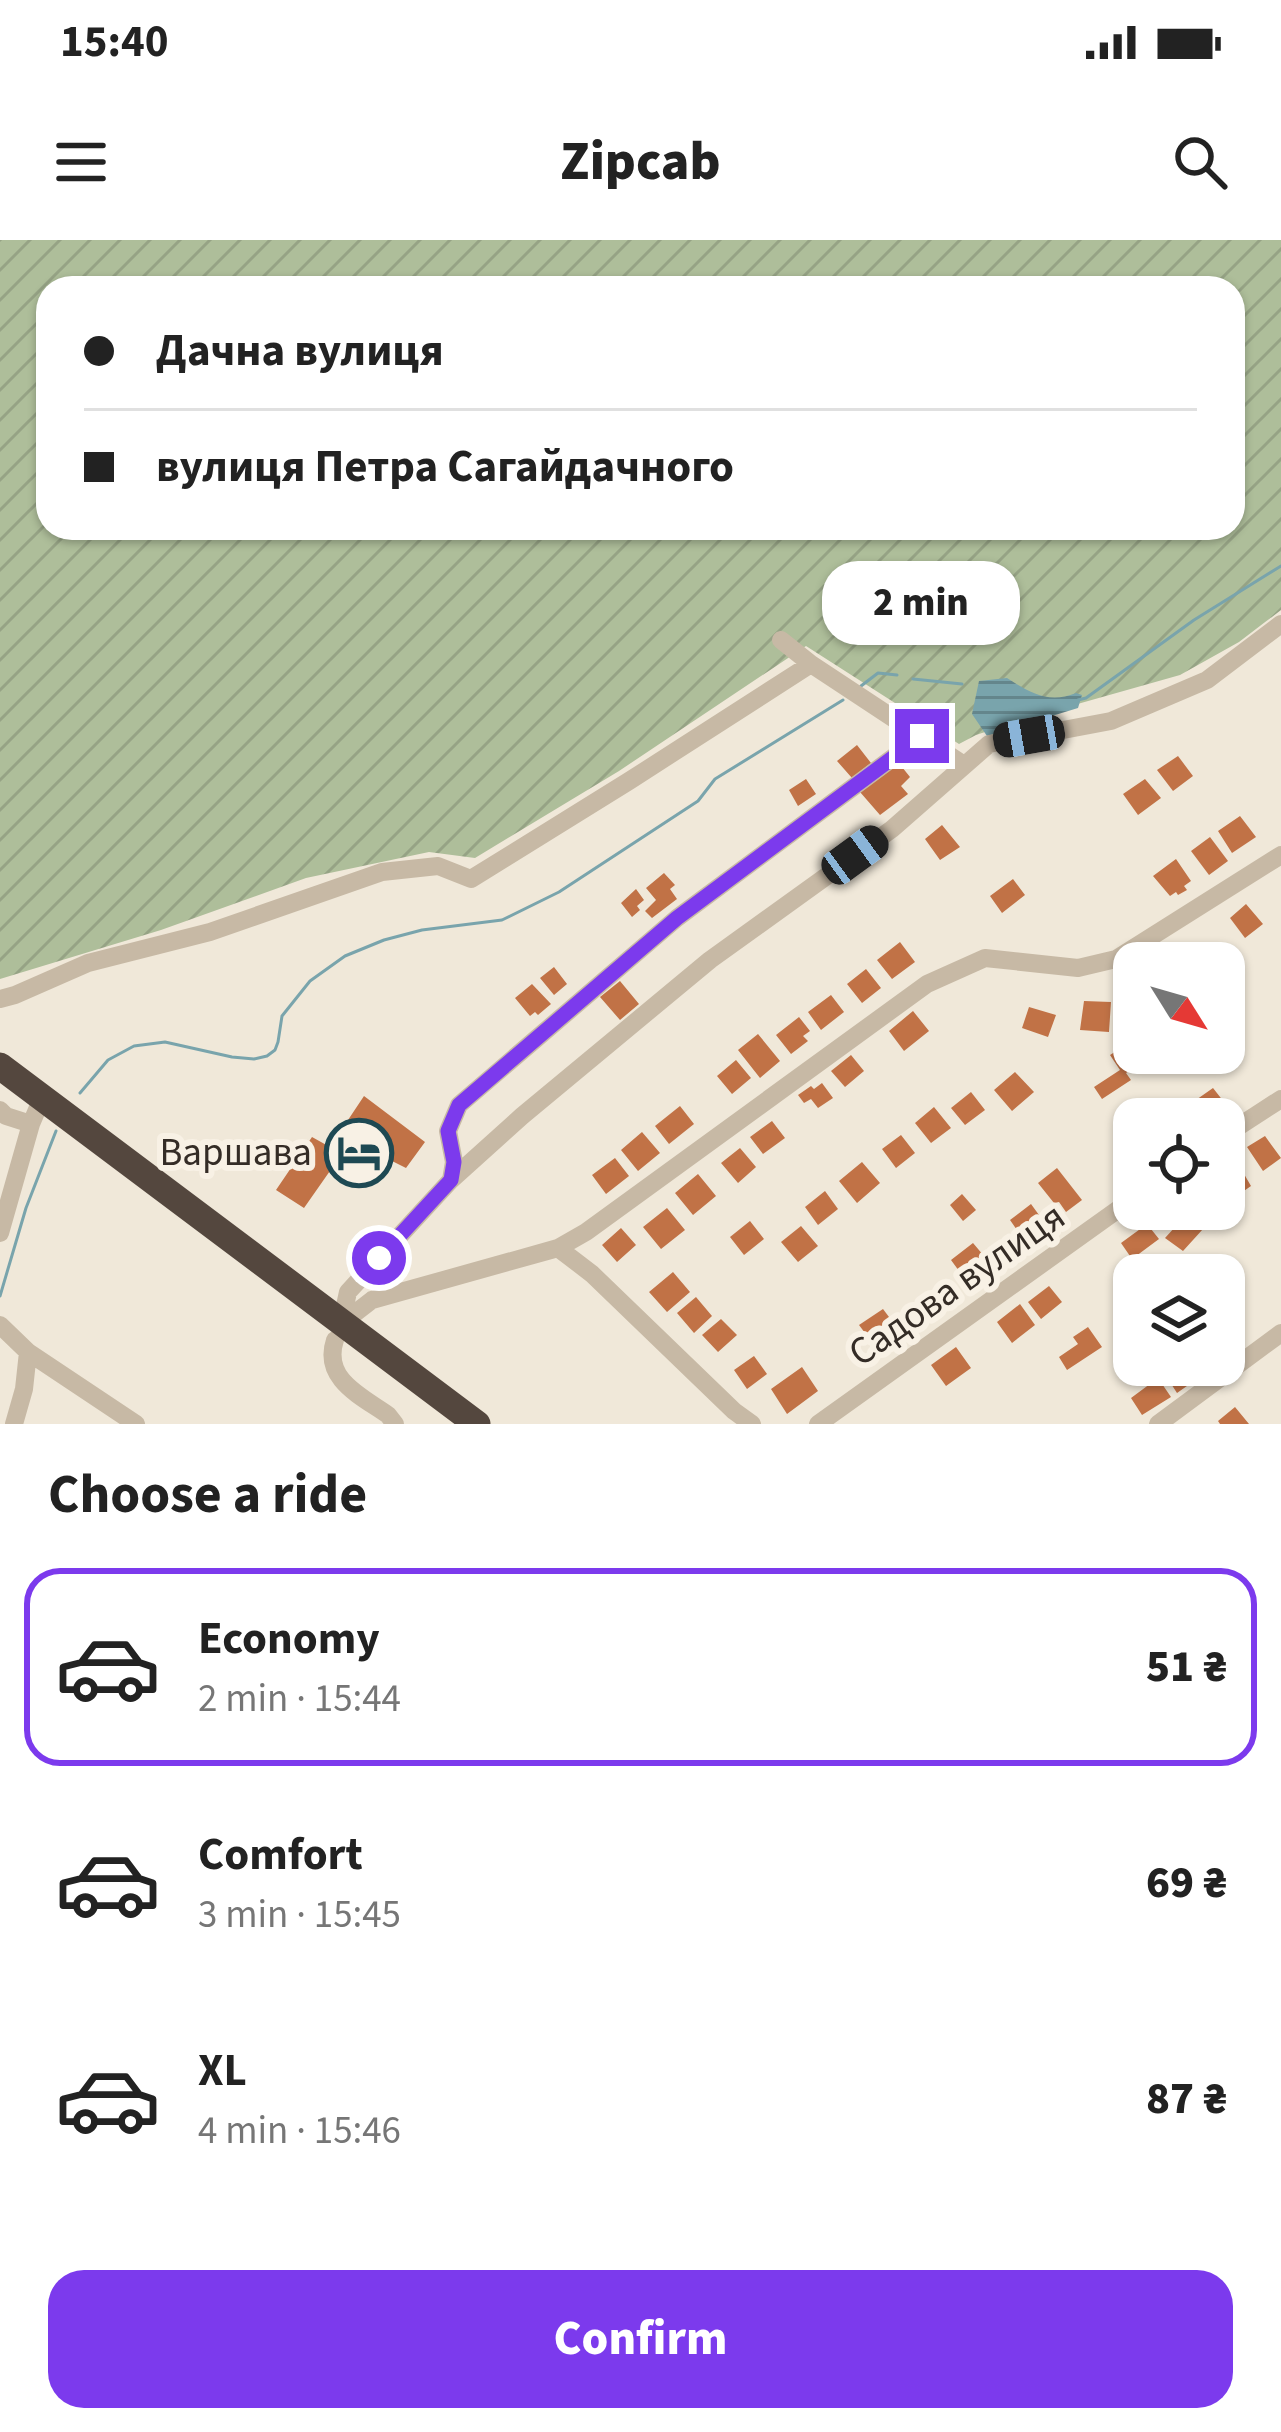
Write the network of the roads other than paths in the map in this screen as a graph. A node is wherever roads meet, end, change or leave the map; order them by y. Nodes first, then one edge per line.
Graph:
1 (1281, 624) edge
2 (781, 640) dead end
3 (812, 664) junction
4 (922, 736) junction
5 (964, 764) junction
6 (1281, 855) edge
7 (0, 999) edge
8 (0, 1066) edge
9 (1281, 1099) edge
10 (0, 1110) edge
11 (37, 1111) junction
12 (1245, 1122) edge
13 (451, 1180) junction
14 (1113, 1213) edge
15 (0, 1233) edge
16 (558, 1249) junction
17 (0, 1325) edge
18 (338, 1332) junction
19 (1281, 1334) edge
20 (28, 1352) junction
21 (14, 1424) edge
22 (136, 1424) edge
23 (395, 1424) edge
24 (477, 1424) edge
25 (752, 1424) edge
26 (818, 1424) edge
27 (1158, 1424) edge

1 - 5 street
2 - 3 street
3 - 4 street
3 - 7 street
4 - 5 street
4 - 13 street
5 - 13 street
6 - 16 street
8 - 11 highway
9 - 12 street
10 - 11 street
11 - 15 street
11 - 18 highway
13 - 18 street
14 - 26 street, Садова вулиця
16 - 18 street
16 - 25 street
17 - 20 street
18 - 23 street
18 - 24 highway
19 - 27 street
20 - 21 street
20 - 22 street

